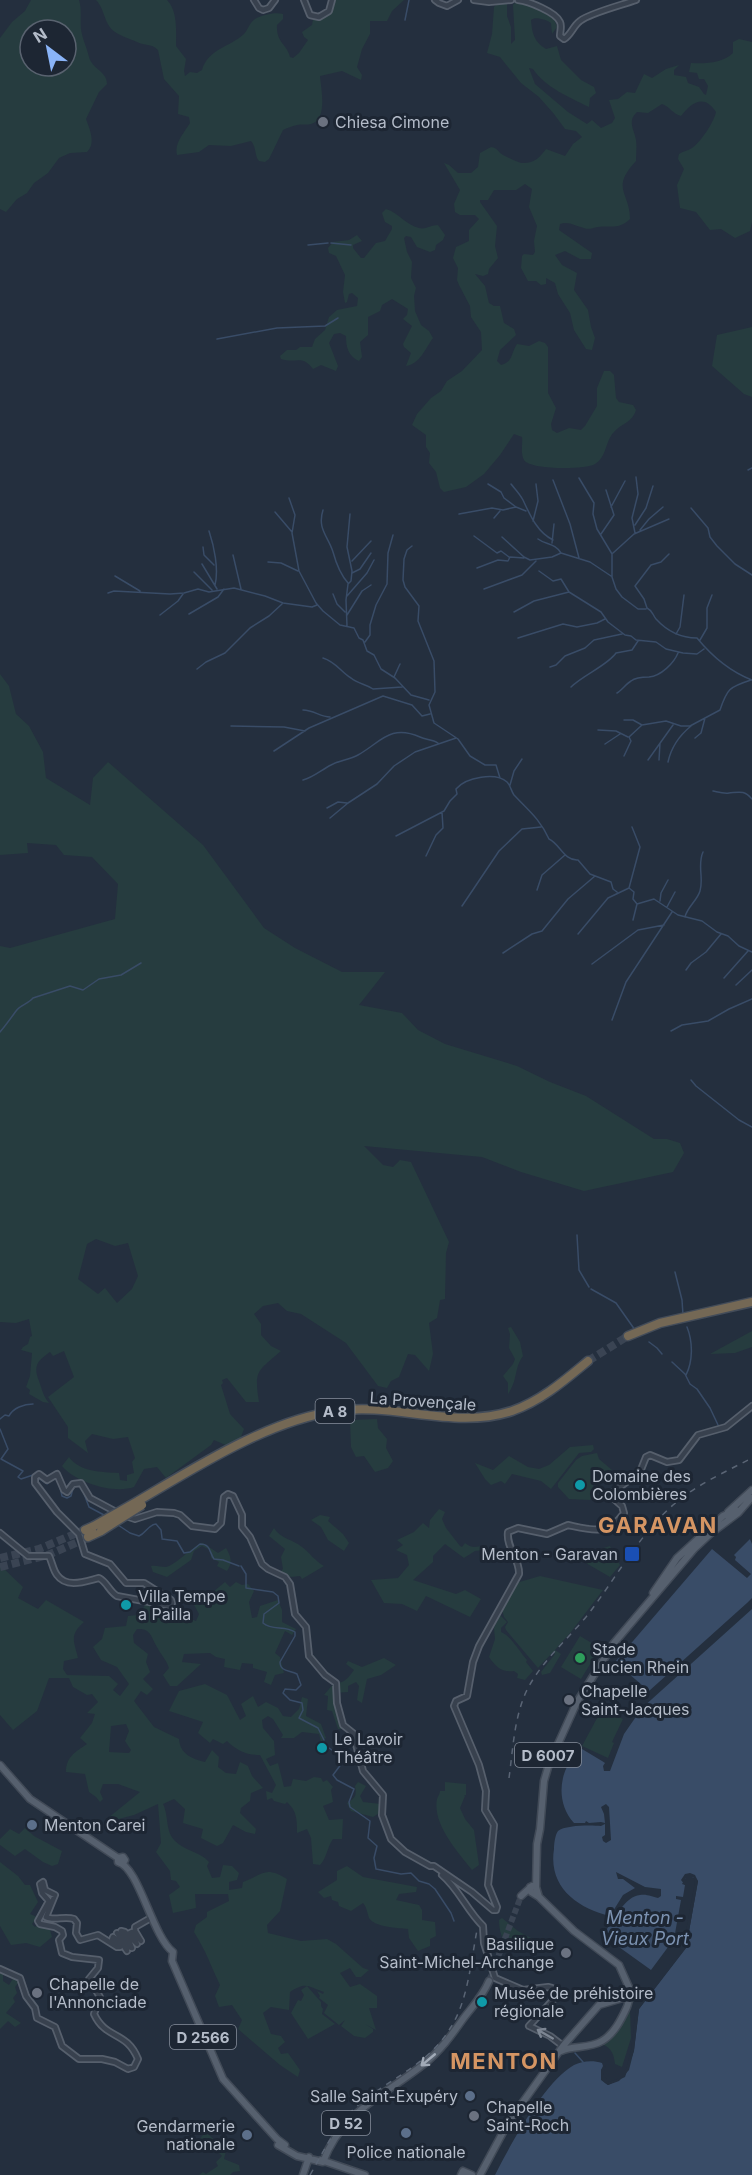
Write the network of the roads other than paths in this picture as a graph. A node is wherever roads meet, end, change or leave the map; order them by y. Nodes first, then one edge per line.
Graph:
1 (254, 0) edge
2 (274, 0) edge
3 (304, 0) edge
4 (332, 0) edge
5 (435, 0) edge
6 (458, 0) edge
7 (474, 0) edge
8 (511, 0) edge
9 (518, 0) edge
10 (636, 0) edge
11 (752, 1304) edge
12 (629, 1338) tunnel mouth
13 (590, 1363) tunnel mouth
14 (752, 1406) edge
15 (752, 1490) edge
16 (751, 1498) edge
17 (732, 1515) junction
18 (0, 1533) edge
19 (87, 1534) tunnel mouth
20 (674, 1560) junction
21 (680, 1566) junction
22 (0, 1765) edge
23 (430, 1866) junction
24 (532, 1891) junction
25 (145, 1904) junction
26 (149, 1919) junction
27 (169, 1953) junction
28 (0, 1969) edge
29 (488, 1984) tunnel mouth
30 (629, 1993) junction
31 (565, 2048) junction
32 (308, 2158) junction
33 (323, 2162) junction
34 (462, 2173) edge
35 (303, 2175) edge
36 (365, 2175) edge
37 (472, 2175) edge
38 (480, 2175) edge

1 - 2 street
3 - 4 street
5 - 6 street
7 - 8 street
9 - 10 street
11 - 12 highway
13 - 19 highway, La Provençale / A 8, bridge
14 - 23 street
15 - 17 main road, D 6007
16 - 17 main road, D 6007
17 - 20 main road, D 6007
17 - 21 main road, D 6007
18 - 23 street
20 - 21 main road
20 - 24 main road, D 6007
21 - 24 main road, D 6007
22 - 25 main road, D 2566
31 -> 23 street
24 - 30 main road
25 - 26 main road, D 2566
25 - 27 main road, D 2566
26 - 27 main road, D 2566
26 - 28 street
27 - 32 main road, D 2566
29 -> 33 main road, D 52
30 - 31 main road
30 - 31 main road
31 - 38 main road
32 - 33 main road, D 2566
32 - 35 main road
33 - 36 main road, D 2566
34 - 37 main road

